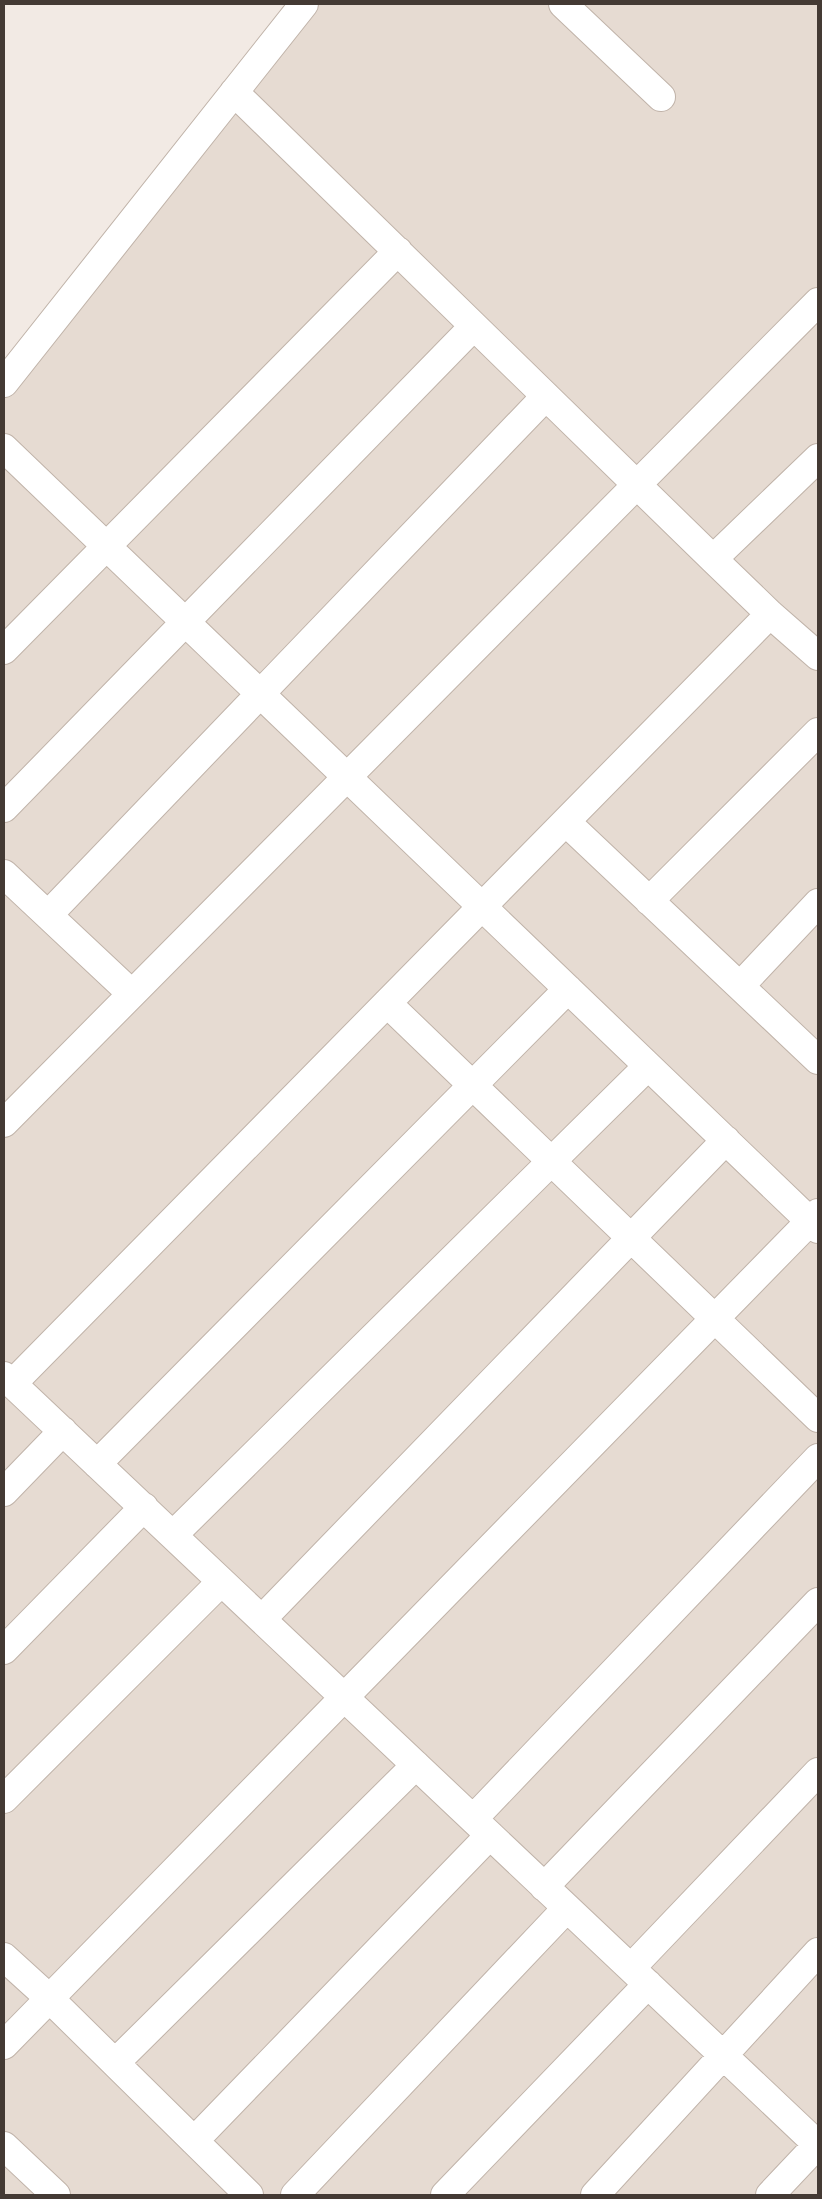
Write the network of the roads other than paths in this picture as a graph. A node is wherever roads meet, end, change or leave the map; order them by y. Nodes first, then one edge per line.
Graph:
1 (304, 4) edge
2 (563, 4) edge
3 (234, 92) junction
4 (661, 97) dead end
5 (398, 251) junction
6 (818, 302) edge
7 (474, 326) junction
8 (4, 383) edge
9 (546, 396) junction
10 (4, 448) edge
11 (818, 458) edge
12 (637, 484) junction
13 (106, 546) junction
14 (713, 559) junction
15 (770, 614) junction
16 (186, 622) junction
17 (4, 650) edge
18 (818, 656) edge
19 (261, 694) junction
20 (818, 732) edge
21 (347, 777) junction
22 (4, 808) edge
23 (566, 822) junction
24 (9, 889) edge
25 (649, 901) junction
26 (818, 903) edge
27 (482, 907) junction
28 (48, 915) junction
29 (740, 986) junction
30 (568, 989) junction
31 (132, 994) junction
32 (387, 1003) junction
33 (818, 1059) edge
34 (648, 1066) junction
35 (473, 1086) junction
36 (4, 1123) edge
37 (726, 1140) junction
38 (551, 1161) junction
39 (816, 1221) edge
40 (631, 1238) junction
41 (714, 1318) junction
42 (8, 1380) edge
43 (818, 1418) edge
44 (63, 1432) junction
45 (818, 1458) edge
46 (97, 1464) junction
47 (4, 1492) edge
48 (144, 1508) junction
49 (173, 1535) junction
50 (222, 1582) junction
51 (818, 1602) edge
52 (262, 1620) junction
53 (4, 1650) edge
54 (344, 1697) junction
55 (416, 1766) junction
56 (818, 1772) edge
57 (4, 1799) edge
58 (482, 1827) junction
59 (544, 1887) junction
60 (567, 1908) junction
61 (818, 1952) edge
62 (4, 1957) edge
63 (639, 1976) junction
64 (49, 1998) junction
65 (4, 2045) edge
66 (723, 2055) junction
67 (115, 2063) junction
68 (194, 2141) junction
69 (818, 2144) edge
70 (4, 2146) edge
71 (56, 2195) edge
72 (249, 2195) edge
73 (295, 2195) edge
74 (444, 2195) edge
75 (595, 2195) edge
76 (770, 2195) edge

1 - 3 street
2 - 4 street
3 - 5 street
3 - 8 street
5 - 7 street
5 - 13 street
6 - 12 street
7 - 9 street
7 - 16 street
9 - 12 street
9 - 19 street
10 - 13 street
11 - 14 street
12 - 14 street
12 - 21 street
13 - 16 street
13 - 17 street
14 - 15 street
15 - 18 street
15 - 23 street
16 - 19 street
16 - 22 street
19 - 21 street
19 - 28 street
20 - 25 street
21 - 27 street
21 - 31 street
23 - 25 street
23 - 27 street
24 - 28 street
25 - 29 street
26 - 29 street
27 - 30 street
27 - 32 street
28 - 31 street
29 - 33 street
30 - 34 street
30 - 35 street
31 - 36 street
32 - 35 street
32 - 42 street
34 - 37 street
34 - 38 street
35 - 38 street
35 - 46 street
37 - 39 street
37 - 40 street
38 - 40 street
38 - 49 street
39 - 41 street
40 - 41 street
40 - 52 street
41 - 43 street
41 - 54 street
42 - 44 street
44 - 46 street
44 - 47 street
45 - 58 street
46 - 48 street
48 - 49 street
48 - 53 street
49 - 50 street
50 - 52 street
50 - 57 street
51 - 59 street
52 - 54 street
54 - 55 street
54 - 64 street
55 - 58 street
55 - 67 street
56 - 63 street
58 - 59 street
58 - 68 street
59 - 60 street
60 - 63 street
60 - 73 street
61 - 66 street
62 - 64 street
63 - 66 street
63 - 74 street
64 - 65 street
64 - 67 street
66 - 69 street
66 - 75 street
67 - 68 street
68 - 72 street
69 - 76 street
70 - 71 street

